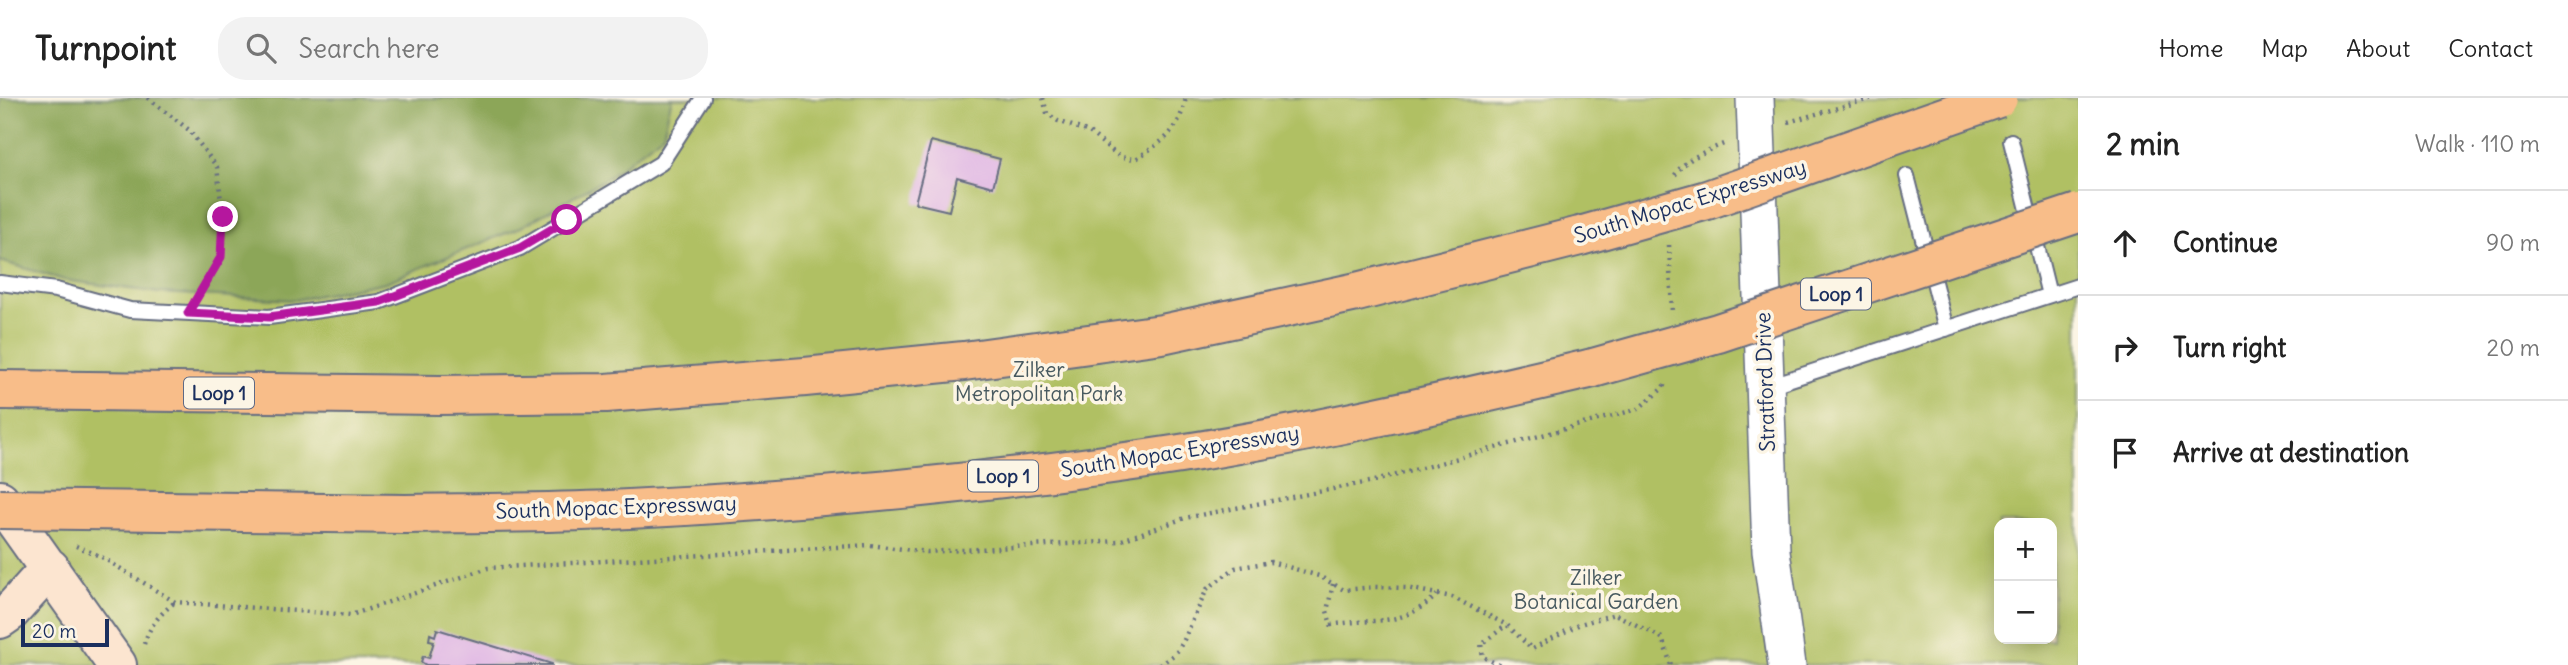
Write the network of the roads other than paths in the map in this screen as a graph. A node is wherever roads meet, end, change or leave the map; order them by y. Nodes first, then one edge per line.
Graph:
1 (703, 98) edge
2 (1998, 98) edge
3 (1765, 112) edge
4 (2011, 141) dead end
5 (1907, 176) dead end
6 (2078, 213) edge
7 (0, 283) edge
8 (2078, 286) edge
9 (2049, 295) junction
10 (1947, 328) junction
11 (1765, 388) junction
12 (0, 390) edge
13 (0, 500) edge
14 (0, 509) edge
15 (50, 568) junction
16 (0, 619) edge
17 (130, 656) edge
18 (1787, 665) edge

1 - 7 lane
2 - 12 highway, South Mopac Expressway / Loop 1, bridge
3 - 11 street, Stratford Drive
4 - 9 lane
5 - 10 lane
6 - 14 highway, South Mopac Expressway / Loop 1, bridge
8 - 9 lane
9 - 10 lane
10 - 11 lane
11 - 18 street, Stratford Drive
13 - 15 main road
15 - 16 main road
15 - 17 main road

